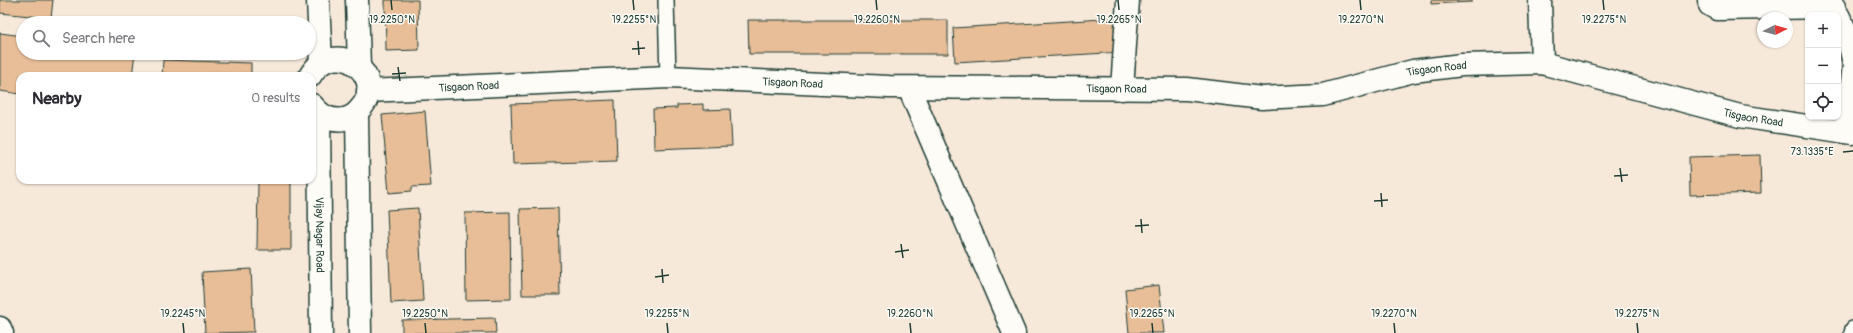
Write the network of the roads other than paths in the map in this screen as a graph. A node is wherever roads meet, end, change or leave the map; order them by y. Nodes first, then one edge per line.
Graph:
1 (318, 0) edge
2 (357, 0) edge
3 (666, 0) edge
4 (1128, 0) edge
5 (1540, 0) edge
6 (1709, 0) edge
7 (1835, 9) edge
8 (1853, 59) edge
9 (1542, 63) junction
10 (359, 67) junction
11 (316, 70) edge
12 (1853, 73) edge
13 (668, 77) junction
14 (909, 88) junction
15 (1122, 89) junction
16 (368, 91) junction
17 (316, 110) edge
18 (356, 113) junction
19 (1850, 133) edge
20 (316, 146) edge
21 (0, 328) edge
22 (1853, 329) edge
23 (2, 333) edge
24 (321, 333) edge
25 (360, 333) edge
26 (1014, 333) edge
27 (1852, 333) edge

1 - 11 street
2 - 10 street
3 - 13 lane
4 - 15 street
5 - 9 street
6 - 7 street
7 - 8 street
9 - 15 street, Tisgaon Road
9 - 19 street, Tisgaon Road
10 - 11 street
10 - 16 street
12 - 19 street
13 - 14 street, Tisgaon Road
13 - 16 street, Tisgaon Road
14 - 15 street, Tisgaon Road
14 - 26 street
16 - 18 street
17 - 18 street
18 - 25 street
20 - 24 street, Vijay Nagar Road
21 - 23 street
22 - 27 lane

